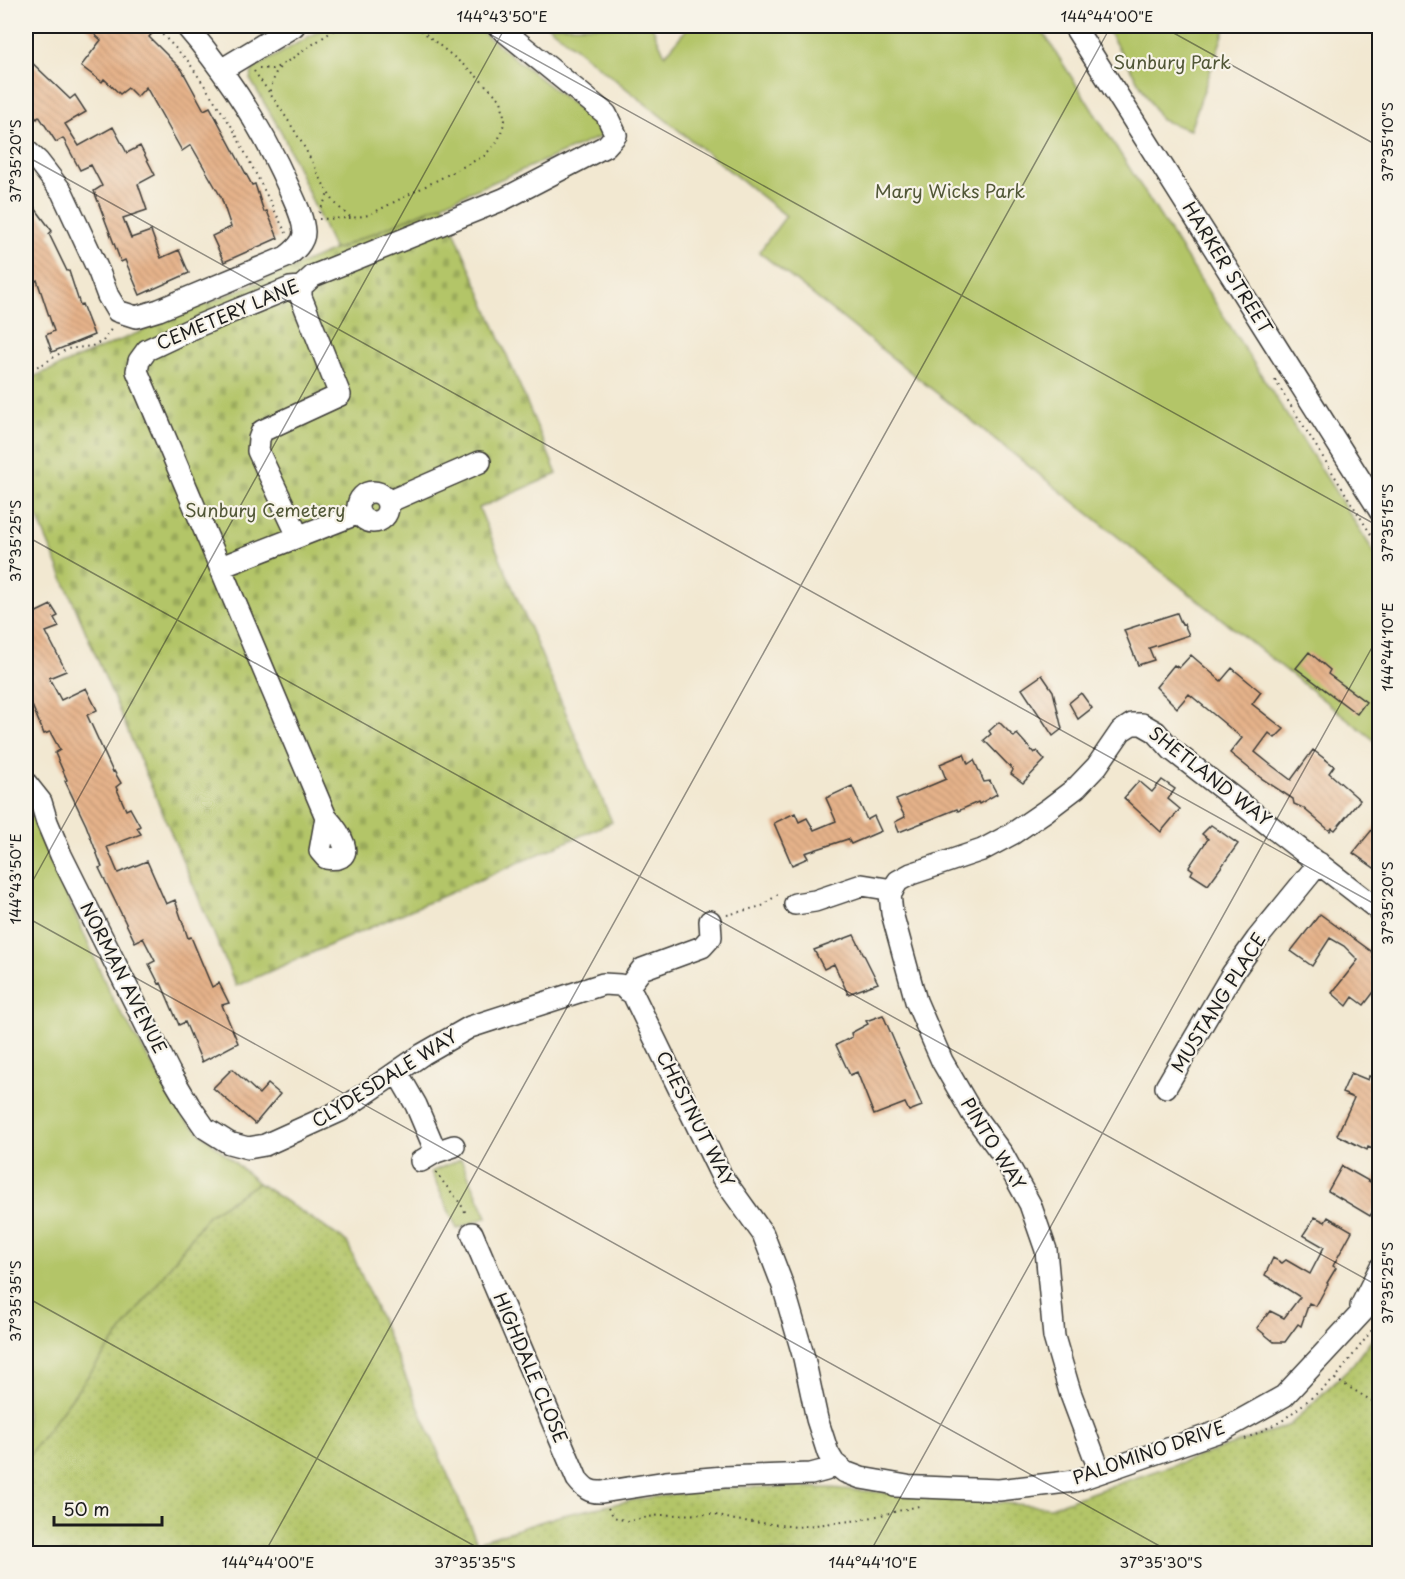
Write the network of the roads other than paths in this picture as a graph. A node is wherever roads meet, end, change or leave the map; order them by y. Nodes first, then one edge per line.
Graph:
1 (186, 26) edge
2 (294, 26) edge
3 (498, 26) edge
4 (1074, 26) edge
5 (221, 70) junction
6 (26, 150) edge
7 (301, 286) junction
8 (480, 462) dead end
9 (1380, 511) edge
10 (298, 536) junction
11 (221, 567) junction
12 (26, 783) edge
13 (326, 818) dead end
14 (1319, 863) junction
15 (893, 890) junction
16 (795, 904) road end
17 (1380, 911) edge
18 (710, 921) road end
19 (626, 990) junction
20 (397, 1072) junction
21 (1166, 1088) dead end
22 (248, 1148) joint
23 (437, 1157) road end
24 (472, 1231) road end
25 (1380, 1268) edge
26 (1380, 1293) edge
27 (1353, 1322) junction
28 (830, 1466) junction
29 (1100, 1472) junction

1 - 5 street
2 - 5 street
3 - 7 street, CEMETERY LANE
4 - 9 street, HARKER STREET
5 - 6 street
7 - 10 street
7 - 11 street, CEMETERY LANE
8 - 10 street
10 - 11 street
11 - 13 street, CEMETERY LANE
12 - 22 street, NORMAN AVENUE
14 - 15 street, SHETLAND WAY
14 - 17 street, SHETLAND WAY
14 - 21 street, MUSTANG PLACE
15 - 16 street
15 - 29 street, PINTO WAY
18 - 19 street
19 - 20 street, CLYDESDALE WAY
19 - 28 street, CHESTNUT WAY
20 - 22 street, CLYDESDALE WAY
20 - 23 street
24 - 28 street, HIGHDALE CLOSE
25 - 27 street, PALOMINO DRIVE
26 - 27 street, PALOMINO DRIVE
27 - 29 street, PALOMINO DRIVE
28 - 29 street, PALOMINO DRIVE

